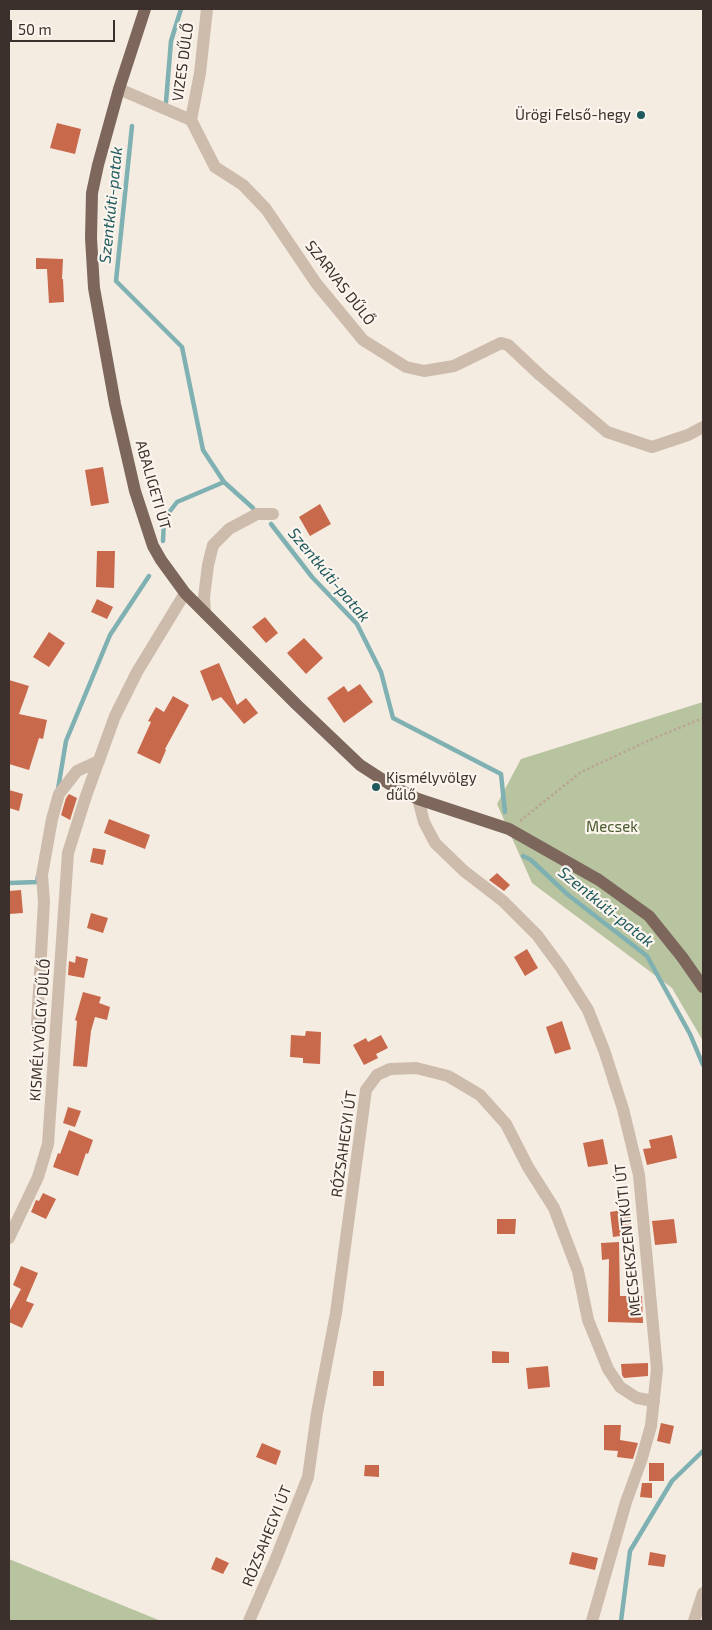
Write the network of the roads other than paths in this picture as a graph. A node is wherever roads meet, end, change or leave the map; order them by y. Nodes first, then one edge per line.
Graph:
1 (145, 9) edge
2 (207, 9) edge
3 (119, 89) junction
4 (191, 120) junction
5 (703, 427) edge
6 (273, 514) dead end
7 (185, 593) junction
8 (205, 613) junction
9 (98, 761) junction
10 (418, 799) junction
11 (703, 987) edge
12 (36, 1024) dead end
13 (9, 1238) edge
14 (654, 1401) junction
15 (703, 1592) edge
16 (249, 1621) edge
17 (592, 1621) edge
18 (694, 1621) edge

1 - 3 main road, ABALIGETI ÚT
2 - 4 street, VIZES DŰLŐ
3 - 4 street
3 - 7 main road, ABALIGETI ÚT
4 - 5 street, SZARVAS DŰLŐ
6 - 8 street
7 - 8 main road, ABALIGETI ÚT
7 - 9 street, KISMÉLYVÖLGY DŰLŐ
8 - 10 main road, ABALIGETI ÚT
9 - 12 street, KISMÉLYVÖLGY DŰLŐ
9 - 13 street, KISMÉLYVÖLGY DŰLŐ
10 - 11 main road, ABALIGETI ÚT
10 - 14 street, MECSEKSZENTKÚTI ÚT
14 - 16 street, RÓZSAHEGYI ÚT
14 - 17 street, MECSEKSZENTKÚTI ÚT
15 - 18 street

